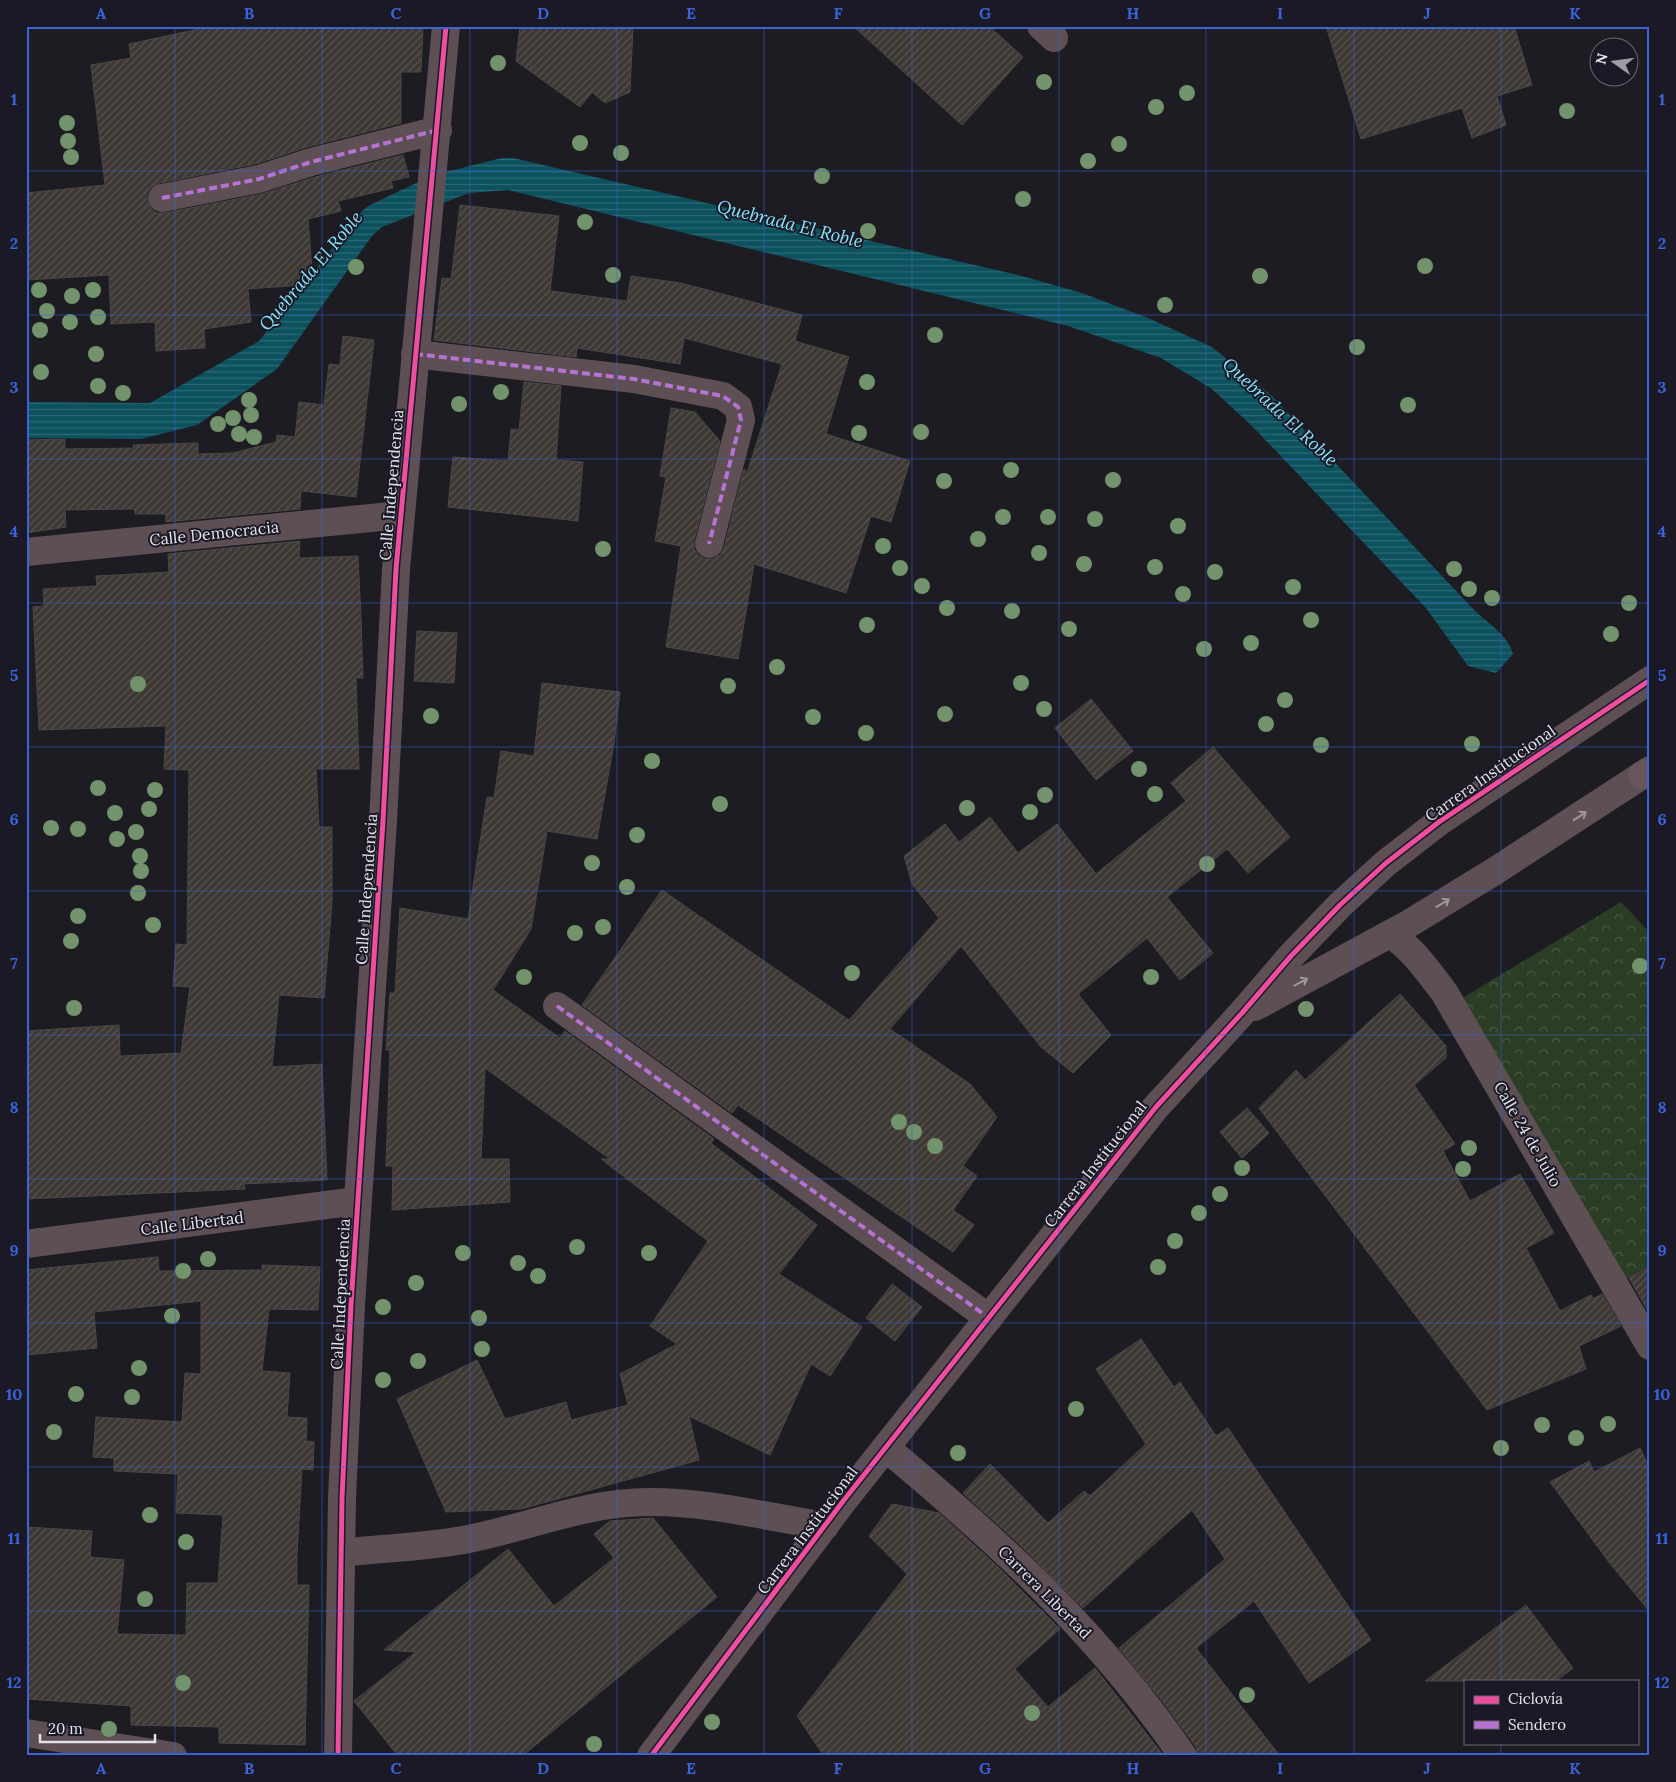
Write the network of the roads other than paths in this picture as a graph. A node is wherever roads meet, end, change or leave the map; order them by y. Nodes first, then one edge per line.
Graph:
1 (446, 26) edge
2 (438, 130) junction
3 (162, 198) dead end
4 (415, 354) junction
5 (401, 515) junction
6 (709, 544) dead end
7 (26, 552) edge
8 (1650, 680) edge
9 (1647, 773) edge
10 (1390, 934) junction
11 (557, 1006) dead end
12 (1242, 1013) junction
13 (357, 1202) junction
14 (26, 1244) edge
15 (989, 1318) junction
16 (1650, 1346) edge
17 (886, 1448) junction
18 (825, 1526) junction
19 (341, 1553) junction
20 (26, 1733) edge
21 (173, 1756) edge
22 (338, 1756) edge
23 (651, 1756) edge
24 (1183, 1756) edge

1 - 2 street, Calle Independencia
2 - 3 street
2 - 4 street, Calle Independencia
4 - 5 street, Calle Independencia
4 - 6 street
5 - 7 street, Calle Democracia
5 - 13 street, Calle Independencia
8 - 12 street, Carrera Institucional
10 -> 9 street, Carrera Institucional
12 -> 10 street, Carrera Institucional
10 - 16 street, Calle 24 de Julio
11 - 15 street
12 - 15 street, Carrera Institucional
13 - 14 street, Calle Libertad
13 - 19 street, Calle Independencia
15 - 17 street, Carrera Institucional
17 - 18 street, Carrera Institucional
17 - 24 street, Carrera Libertad
18 - 19 street
18 - 23 street, Carrera Institucional
19 - 22 street, Calle Independencia
20 - 21 street

